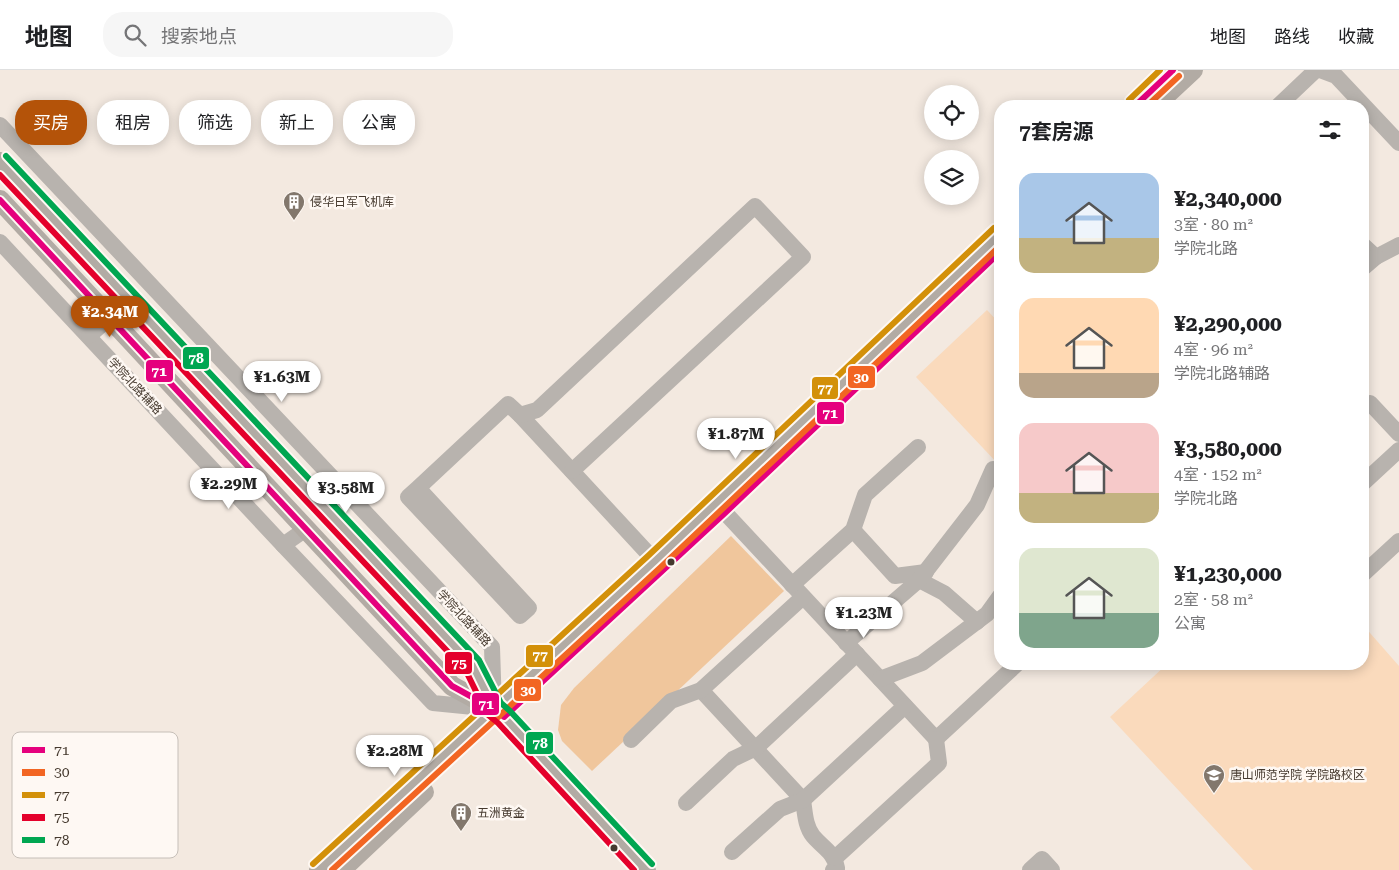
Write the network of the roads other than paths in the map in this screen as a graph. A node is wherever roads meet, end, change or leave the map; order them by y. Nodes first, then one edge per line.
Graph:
1 (1173, 70) edge
2 (1193, 70) edge
3 (1316, 70) edge
4 (1320, 70) edge
5 (1339, 73) edge
6 (1141, 100) edge
7 (1161, 100) edge
8 (1284, 100) edge
9 (1365, 100) edge
10 (1369, 105) edge
11 (0, 125) edge
12 (1396, 133) edge
13 (0, 162) edge
14 (0, 200) edge
15 (994, 240) edge
16 (0, 242) edge
17 (1399, 245) edge
18 (1369, 250) edge
19 (994, 257) edge
20 (1376, 257) junction
21 (1369, 264) edge
22 (148, 283) junction
23 (130, 300) junction
24 (110, 317) junction
25 (89, 336) junction
26 (1370, 403) dead end
27 (520, 415) junction
28 (1399, 434) edge
29 (918, 447) dead end
30 (1399, 450) edge
31 (993, 469) dead end
32 (572, 471) junction
33 (1369, 478) edge
34 (418, 488) junction
35 (346, 494) junction
36 (720, 508) junction
37 (326, 510) junction
38 (306, 528) junction
39 (853, 530) junction
40 (1399, 541) edge
41 (283, 545) junction
42 (655, 561) junction
43 (1369, 569) edge
44 (922, 576) junction
45 (798, 591) junction
46 (994, 604) edge
47 (977, 622) junction
48 (852, 649) junction
49 (1011, 670) edge
50 (880, 679) junction
51 (701, 690) junction
52 (905, 706) junction
53 (499, 713) junction
54 (936, 739) junction
55 (631, 740) dead end
56 (756, 748) junction
57 (804, 800) junction
58 (686, 802) dead end
59 (732, 852) dead end
60 (834, 864) edge
61 (1041, 866) edge
62 (319, 870) edge
63 (341, 870) edge
64 (646, 870) edge
65 (1063, 870) edge

1 - 6 main road
2 - 7 main road
3 - 8 street
4 - 5 street
5 - 9 street
10 - 12 street
11 - 22 street, 学院北路辅路
13 - 23 main road
14 - 24 main road
15 - 36 main road
16 - 25 street, 学院北路辅路
17 - 20 street
18 - 20 street
19 - 36 main road
20 - 21 street
22 - 23 street
22 - 35 street, 学院北路辅路
23 - 24 main road
23 - 37 main road
24 - 25 street
24 - 38 main road
25 - 41 street, 学院北路辅路
26 - 28 street
27 - 32 street
27 - 32 street
27 - 34 street
29 - 39 street
30 - 33 street
31 - 44 street
32 - 42 street
34 - 34 street
35 - 37 street
35 - 53 street, 学院北路辅路
36 - 42 main road
36 - 45 street
36 - 53 main road
37 - 53 main road
38 - 41 street
38 - 53 main road
39 - 44 street
39 - 45 street
40 - 43 street
41 - 53 street, 学院北路辅路
42 - 53 main road
44 - 47 street
44 - 48 street
45 - 48 street
45 - 51 street
46 - 47 street
47 - 50 street
48 - 50 street
48 - 56 street
49 - 54 street
50 - 52 street
51 - 55 street
51 - 56 street
52 - 54 street
52 - 57 street
53 - 62 main road
53 - 63 main road
53 - 64 main road
54 - 60 street
56 - 57 street
56 - 58 street
57 - 59 street
57 - 60 street
61 - 65 street

